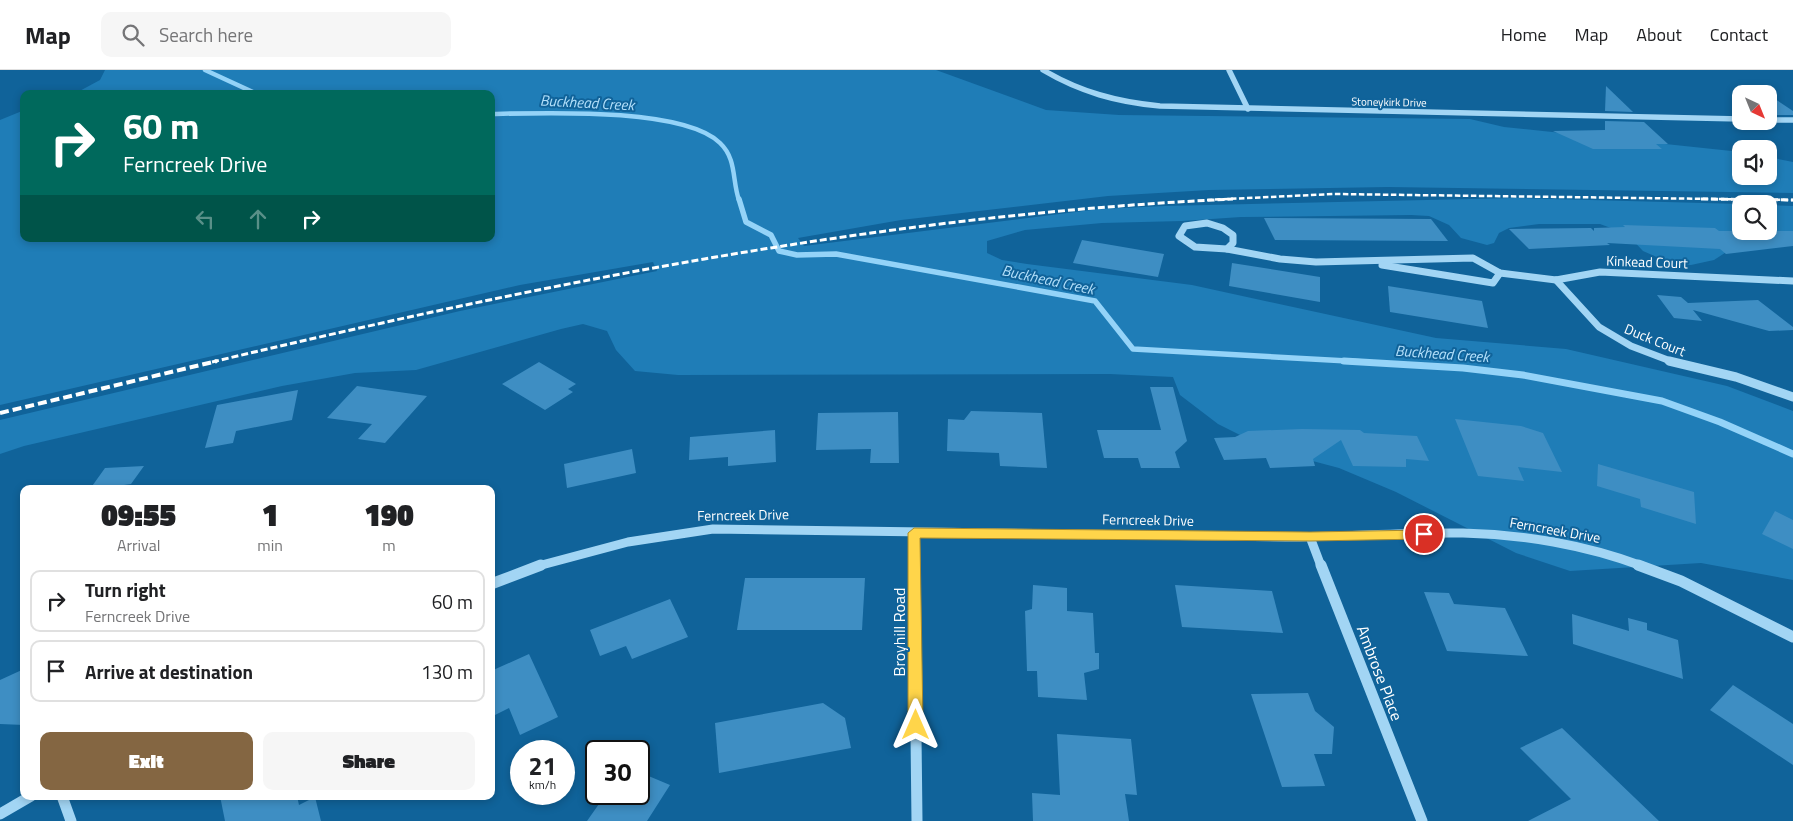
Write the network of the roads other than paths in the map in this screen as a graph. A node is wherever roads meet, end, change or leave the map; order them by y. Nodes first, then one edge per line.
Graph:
1 (1043, 70) edge
2 (1229, 70) edge
3 (1248, 109) junction
4 (1732, 119) edge
5 (1778, 120) edge
6 (1793, 120) edge
7 (1227, 249) junction
8 (1361, 261) junction
9 (1500, 273) junction
10 (1556, 280) junction
11 (1793, 280) edge
12 (1793, 397) edge
13 (914, 533) junction
14 (1310, 537) junction
15 (495, 583) edge
16 (1793, 637) edge
17 (24, 800) edge
18 (63, 800) edge
19 (0, 814) edge
20 (71, 821) edge
21 (916, 821) edge
22 (1422, 821) edge

1 - 3 street, Stoneykirk Drive
2 - 3 street
3 - 4 street, Stoneykirk Drive
5 - 6 street
7 - 7 street, Kinkead Court
7 - 8 street, Kinkead Court
8 - 9 street, Kinkead Court
8 - 9 street, Kinkead Court
9 - 10 street, Kinkead Court
10 - 11 street, Kinkead Court
10 - 12 street, Duck Court
13 - 14 street, Ferncreek Drive
13 - 15 street, Ferncreek Drive
13 - 21 street, Broyhill Road
14 - 16 street, Ferncreek Drive
14 - 22 street, Ambrose Place
17 - 19 street
18 - 20 street

